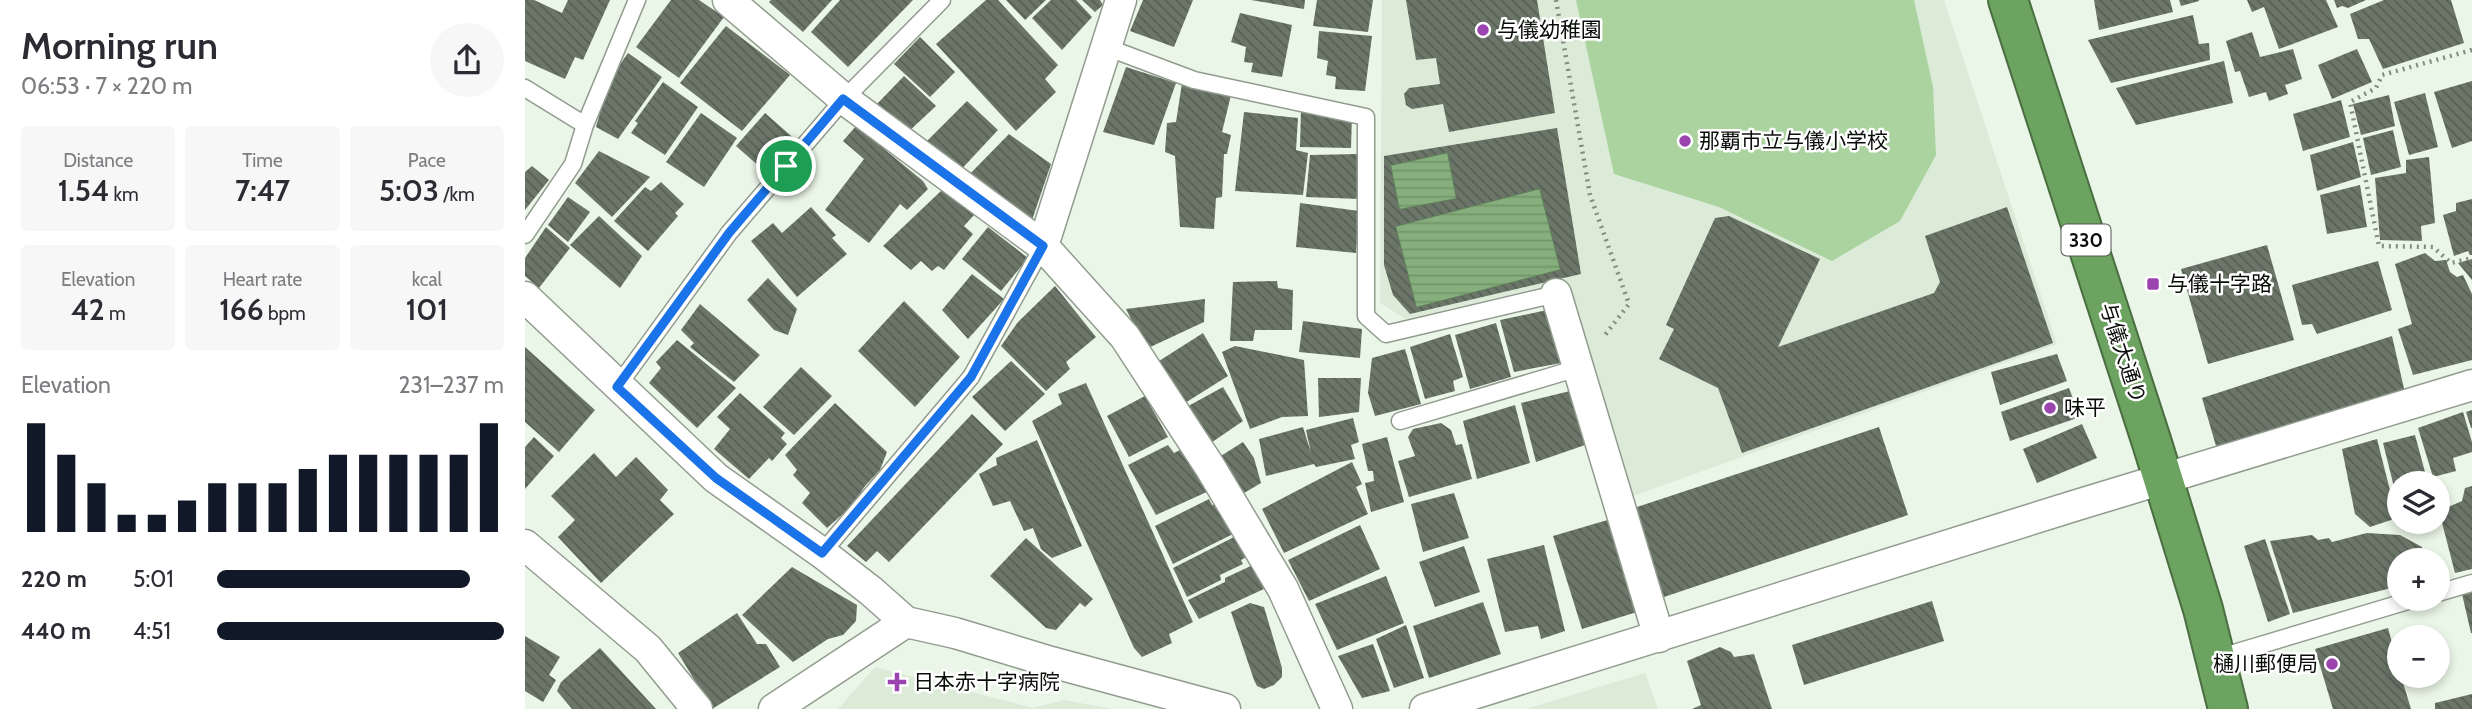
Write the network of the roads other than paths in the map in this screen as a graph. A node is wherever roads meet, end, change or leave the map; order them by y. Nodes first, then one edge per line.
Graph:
1 (637, 0) edge
2 (728, 0) edge
3 (942, 0) edge
4 (1121, 0) edge
5 (2008, 0) edge
6 (1106, 47) junction
7 (525, 88) edge
8 (843, 99) junction
9 (585, 125) junction
10 (525, 235) edge
11 (1043, 246) junction
12 (1556, 294) joint
13 (525, 297) edge
14 (1578, 368) junction
15 (2472, 386) edge
16 (617, 387) junction
17 (1400, 421) dead end
18 (2163, 480) junction
19 (525, 545) edge
20 (822, 553) junction
21 (2472, 583) edge
22 (2450, 589) edge
23 (2387, 607) edge
24 (906, 622) junction
25 (1659, 637) junction
26 (2217, 658) junction
27 (697, 709) edge
28 (775, 709) edge
29 (1226, 709) edge
30 (1337, 709) edge
31 (1425, 709) edge
32 (2228, 709) edge

1 - 9 lane
2 - 8 street
3 - 8 lane
4 - 6 street
5 - 18 highway, 与儀大通り / 330
6 - 11 street
6 - 12 lane
7 - 9 lane
8 - 11 street
8 - 16 lane
9 - 10 lane
11 - 20 lane
11 - 30 street
12 - 14 street
13 - 16 street
14 - 17 lane
14 - 25 street
15 - 18 street
16 - 20 street
18 - 25 street
18 - 26 highway, 与儀大通り / 330
19 - 27 street
20 - 24 street
21 - 22 lane
23 - 26 lane
24 - 28 street
24 - 29 street
25 - 31 street
26 - 32 highway, 与儀大通り / 330

